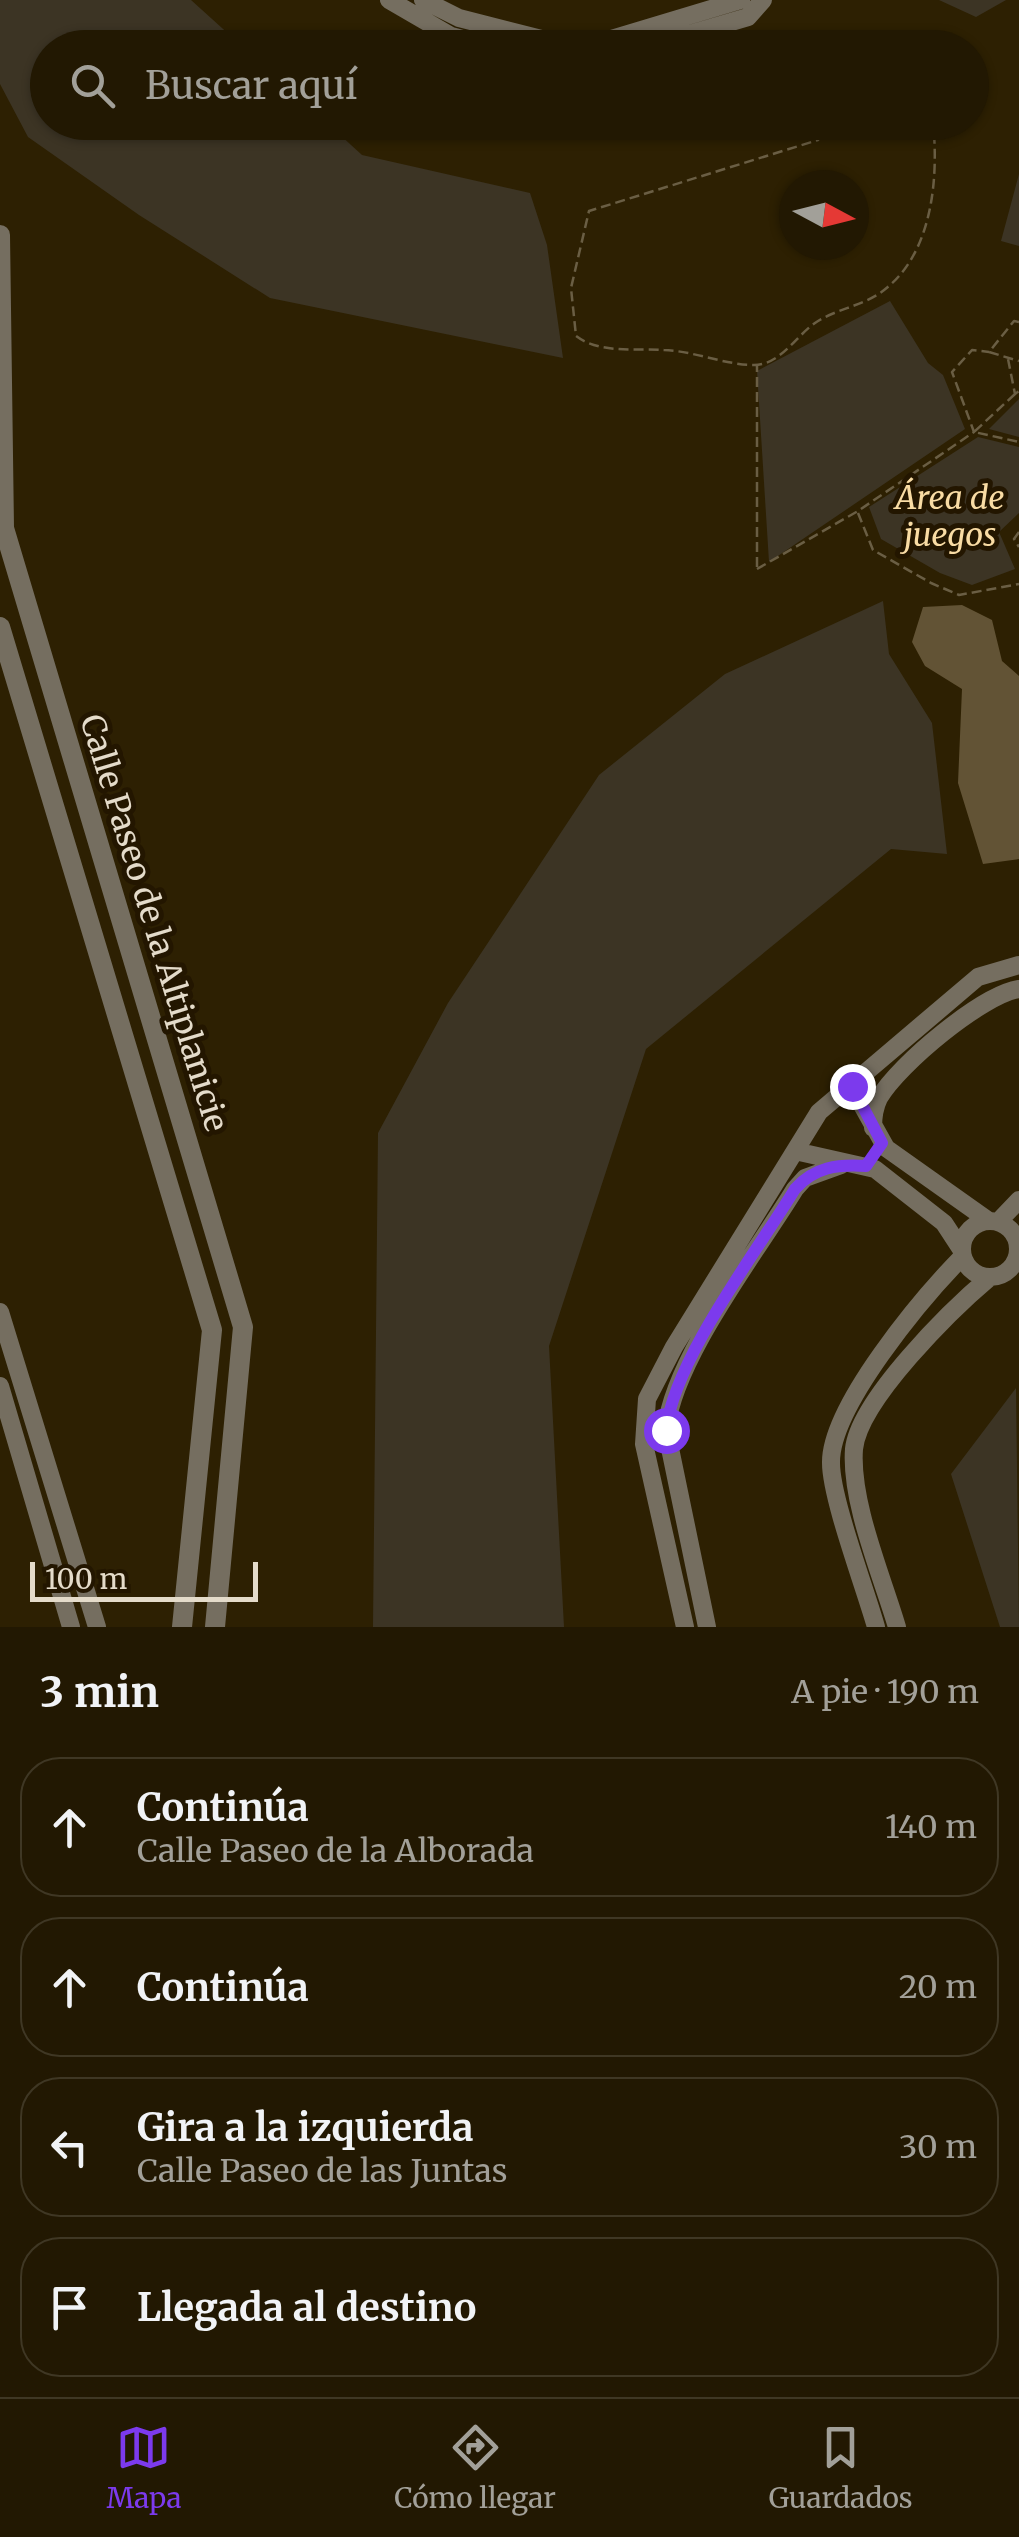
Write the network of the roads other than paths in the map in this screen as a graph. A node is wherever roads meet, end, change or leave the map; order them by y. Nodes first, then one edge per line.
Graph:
1 (389, 0) edge
2 (423, 0) edge
3 (741, 0) edge
4 (763, 0) edge
5 (694, 23) junction
6 (441, 30) edge
7 (471, 30) edge
8 (662, 30) edge
9 (680, 30) edge
10 (0, 235) edge
11 (2, 529) edge
12 (0, 627) edge
13 (124, 930) junction
14 (94, 938) junction
15 (1019, 965) edge
16 (1019, 988) edge
17 (852, 1086) junction
18 (877, 1136) junction
19 (795, 1151) junction
20 (841, 1164) junction
21 (866, 1166) junction
22 (1019, 1200) edge
23 (993, 1221) junction
24 (1018, 1249) edge
25 (962, 1253) junction
26 (1004, 1278) edge
27 (234, 1286) junction
28 (203, 1294) junction
29 (0, 1312) edge
30 (4, 1337) edge
31 (0, 1386) edge
32 (670, 1448) junction
33 (646, 1452) junction
34 (866, 1556) junction
35 (71, 1627) edge
36 (97, 1627) edge
37 (182, 1627) edge
38 (214, 1627) edge
39 (685, 1627) edge
40 (707, 1627) edge
41 (876, 1627) edge
42 (897, 1627) edge

1 - 6 street
2 - 7 street
3 - 5 street
4 - 5 street
5 - 8 street
5 - 9 street
10 - 11 street, Calle Paseo de la Altiplanicie
11 - 13 street, Calle Paseo de la Altiplanicie
12 - 14 street, Calle Paseo de la Altiplanicie
13 - 14 street
13 - 27 street, Calle Paseo de la Altiplanicie
14 - 28 street, Calle Paseo de la Altiplanicie
15 - 17 street
16 - 18 street
17 - 18 street
17 - 19 street
18 - 21 street
18 - 23 street
19 - 20 street
19 - 33 street
20 - 21 street
20 - 32 street
21 - 25 street
22 - 23 street
23 - 24 street
23 - 25 street
24 - 26 street
25 - 26 street
25 - 34 street
26 - 34 street
27 - 28 street
27 - 38 street, Calle Paseo de la Altiplanicie
28 - 37 street, Calle Paseo de la Altiplanicie
29 - 30 street
30 - 36 street
31 - 35 street
32 - 33 street
32 - 40 street
33 - 39 street
34 - 41 street
34 - 42 street

